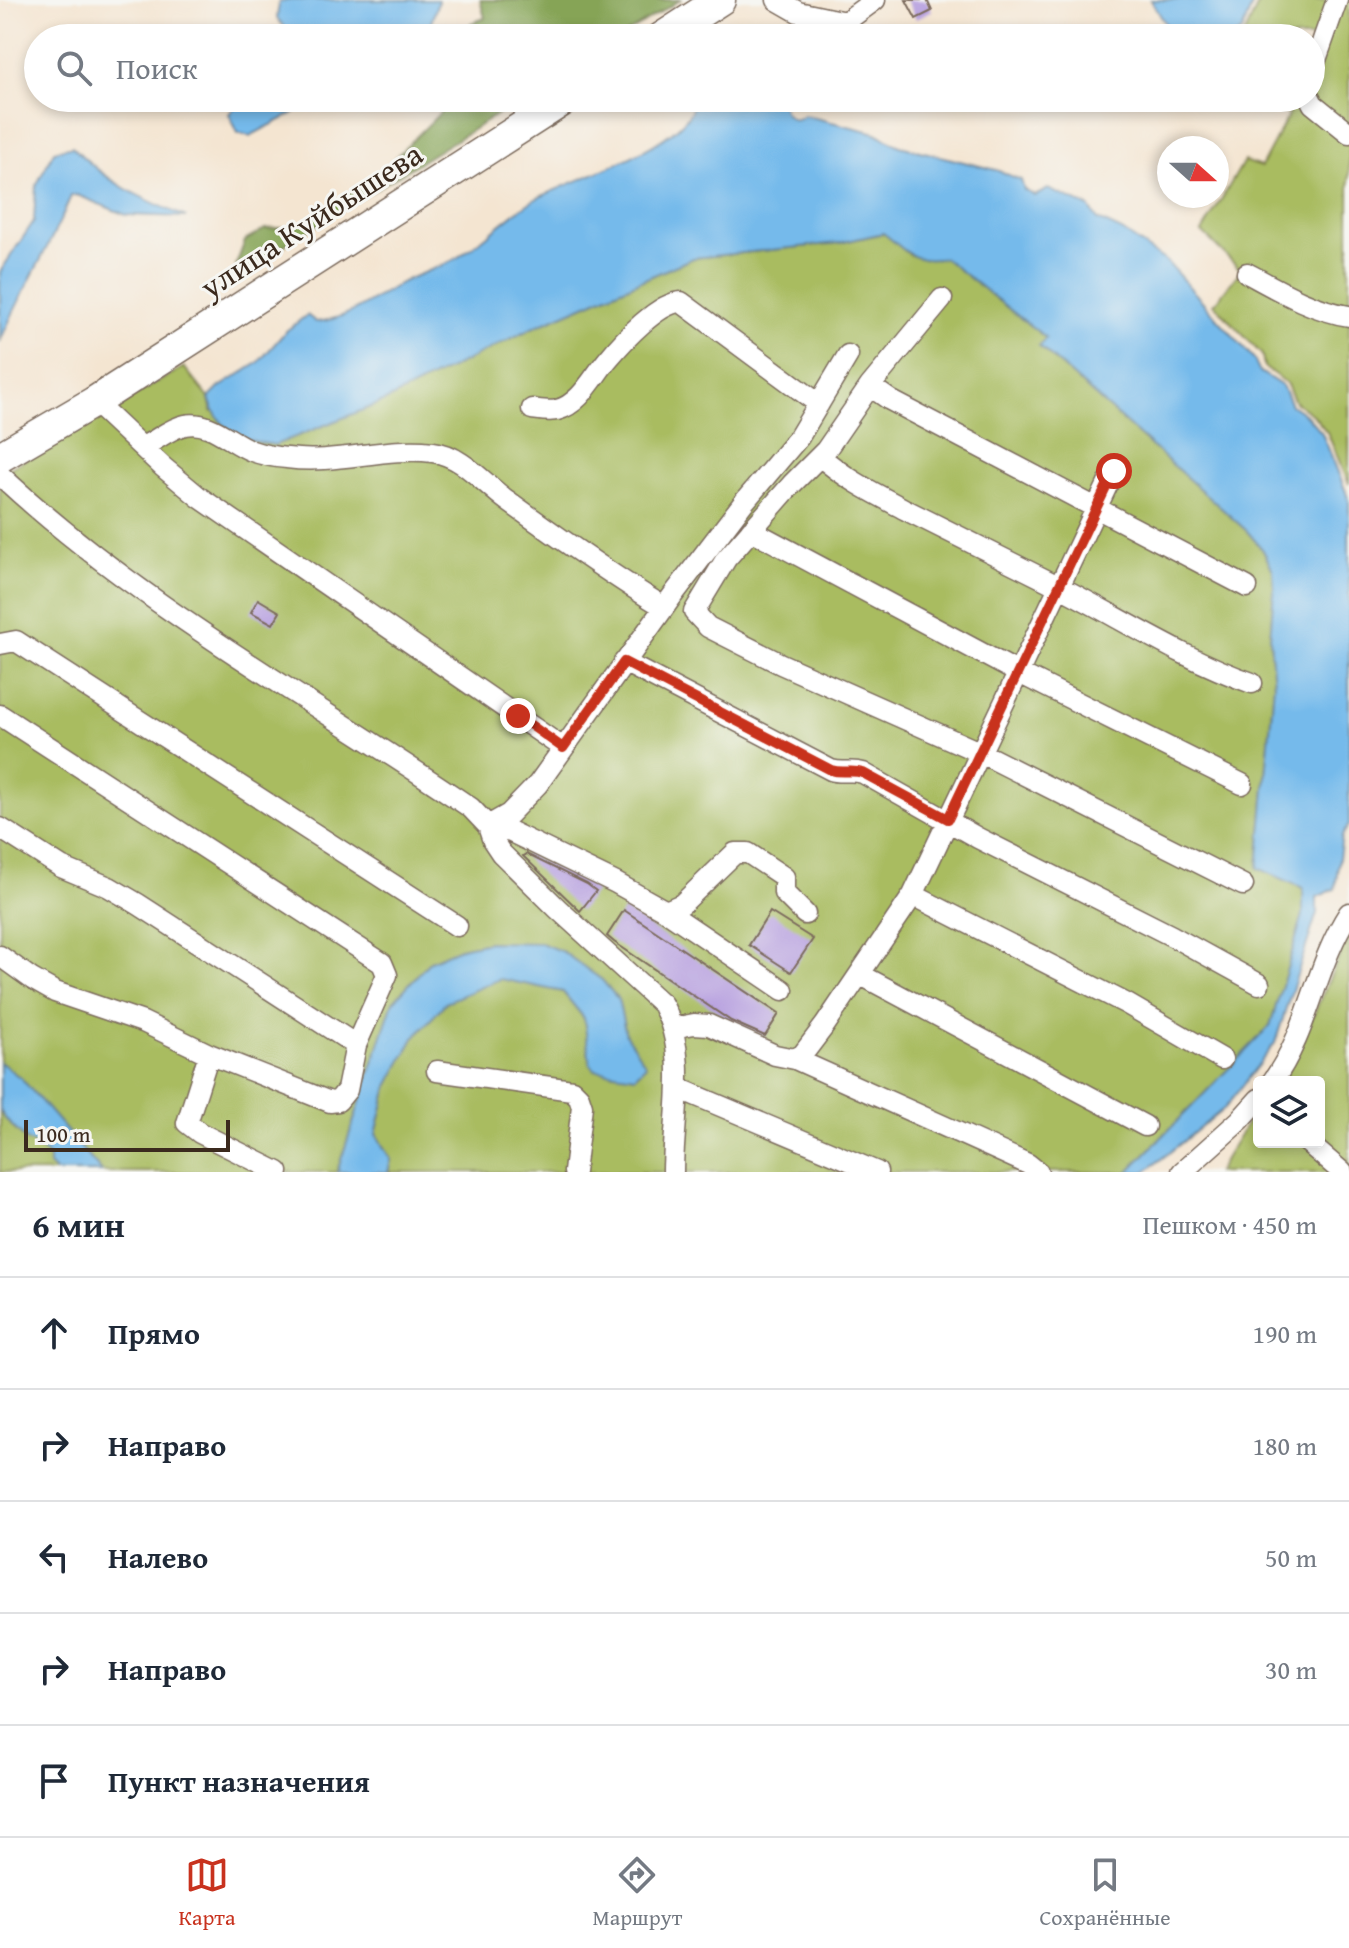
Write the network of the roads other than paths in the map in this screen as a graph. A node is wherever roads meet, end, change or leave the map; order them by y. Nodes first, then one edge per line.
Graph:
1 (720, 0) edge
2 (777, 0) edge
3 (875, 0) edge
4 (1337, 0) edge
5 (683, 24) edge
6 (1325, 34) edge
7 (545, 112) edge
8 (1323, 112) edge
9 (1349, 133) edge
10 (1247, 273) dead end
11 (942, 299) dead end
12 (1349, 316) edge
13 (848, 355) dead end
14 (870, 386) junction
15 (94, 402) junction
16 (819, 404) junction
17 (532, 409) dead end
18 (142, 447) junction
19 (820, 456) junction
20 (0, 457) edge
21 (1114, 471) dead end
22 (0, 475) edge
23 (1095, 508) junction
24 (751, 530) junction
25 (1058, 586) junction
26 (1247, 587) dead end
27 (664, 607) junction
28 (0, 644) edge
29 (624, 662) junction
30 (1017, 672) junction
31 (1252, 683) dead end
32 (0, 715) edge
33 (563, 748) junction
34 (979, 752) junction
35 (1242, 784) dead end
36 (948, 819) junction
37 (488, 826) junction
38 (0, 828) edge
39 (1243, 885) dead end
40 (913, 895) junction
41 (666, 911) junction
42 (1349, 913) edge
43 (805, 914) dead end
44 (457, 926) dead end
45 (0, 956) edge
46 (861, 975) junction
47 (1259, 984) dead end
48 (783, 990) dead end
49 (673, 1028) junction
50 (356, 1045) junction
51 (209, 1054) junction
52 (795, 1059) junction
53 (1222, 1059) dead end
54 (437, 1071) dead end
55 (1275, 1076) edge
56 (678, 1088) junction
57 (1253, 1106) edge
58 (1145, 1126) dead end
59 (1314, 1148) edge
60 (278, 1172) edge
61 (574, 1172) edge
62 (673, 1172) edge
63 (877, 1172) edge
64 (1038, 1172) edge
65 (1182, 1172) edge
66 (1342, 1172) edge

1 - 5 highway
2 - 3 street
4 - 6 street
7 - 15 highway, улица Куйбышева
8 - 9 street
10 - 12 street
11 - 14 street
13 - 16 street
14 - 19 street
14 - 23 street
15 - 18 street
15 - 20 highway, улица Куйбышева
16 - 17 street
16 - 27 street
18 - 27 street
18 - 33 street
19 - 24 street
19 - 25 street
21 - 23 street
22 - 37 street
23 - 25 street
23 - 26 street
24 - 30 street
24 - 34 street
25 - 30 street
25 - 31 street
27 - 29 street
28 - 44 street
29 - 33 street
29 - 36 street
30 - 34 street
30 - 35 street
32 - 50 street
33 - 37 street
34 - 36 street
34 - 39 street
36 - 40 street
36 - 47 street
37 - 41 street
37 - 49 street
38 - 50 street
40 - 46 street
40 - 53 street
41 - 43 street
41 - 48 street
42 - 55 street
45 - 51 street
46 - 52 street
46 - 58 street
49 - 52 street
49 - 56 street
50 - 51 street
51 - 60 street
52 - 64 street
54 - 61 street
56 - 62 street
56 - 63 street
57 - 65 street
59 - 66 street

